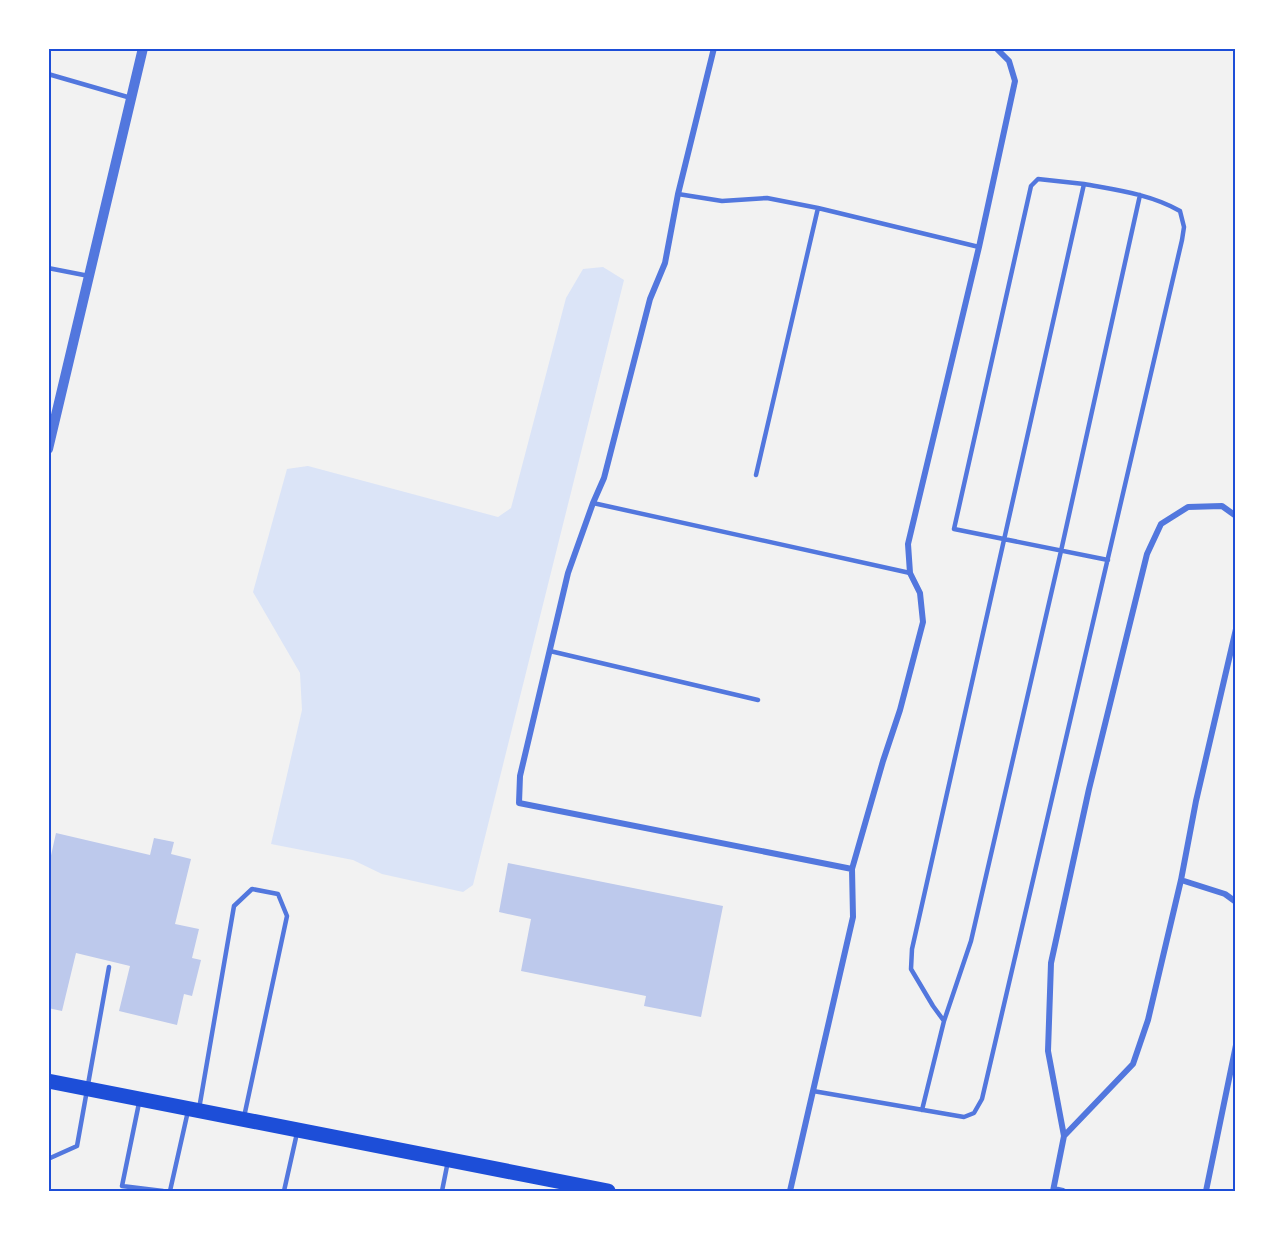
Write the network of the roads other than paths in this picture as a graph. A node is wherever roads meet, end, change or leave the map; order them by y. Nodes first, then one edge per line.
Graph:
1 (143, 48) edge
2 (714, 48) edge
3 (996, 48) edge
4 (48, 74) edge
5 (131, 98) junction
6 (1084, 184) junction
7 (678, 194) junction
8 (1140, 195) junction
9 (818, 208) junction
10 (979, 248) junction
11 (48, 268) edge
12 (89, 276) junction
13 (48, 448) edge
14 (756, 475) dead end
15 (593, 503) junction
16 (1236, 516) edge
17 (1004, 539) junction
18 (1061, 551) junction
19 (1108, 560) junction
20 (910, 573) junction
21 (1236, 629) edge
22 (550, 651) junction
23 (758, 700) dead end
24 (852, 869) junction
25 (1181, 880) junction
26 (1236, 902) edge
27 (109, 967) dead end
28 (944, 1021) junction
29 (1236, 1046) edge
30 (48, 1081) edge
31 (86, 1089) junction
32 (813, 1091) junction
33 (140, 1099) junction
34 (193, 1110) junction
35 (922, 1110) junction
36 (243, 1119) junction
37 (297, 1130) junction
38 (1064, 1136) junction
39 (48, 1160) edge
40 (448, 1160) junction
41 (121, 1189) edge
42 (1053, 1190) edge
43 (163, 1191) edge
44 (170, 1191) edge
45 (284, 1191) edge
46 (442, 1191) edge
47 (608, 1191) edge
48 (790, 1191) edge
49 (1063, 1191) edge
50 (1206, 1191) edge

1 - 5 street
2 - 7 street
3 - 10 street
4 - 5 lane
5 - 12 street
6 - 8 lane
6 - 17 lane
6 - 17 lane
7 - 9 lane
7 - 15 street
8 - 18 lane
8 - 19 lane
9 - 10 lane
9 - 14 lane
10 - 20 street
11 - 12 lane
12 - 13 street
15 - 20 lane
15 - 22 street
16 - 38 street
17 - 18 lane
17 - 28 lane
18 - 19 lane
18 - 28 lane
19 - 35 lane
20 - 24 street
21 - 25 street
22 - 23 lane
22 - 24 street
24 - 32 street
25 - 26 street
25 - 38 street
27 - 31 lane
28 - 35 lane
29 - 50 street
30 - 31 main road
31 - 33 main road
31 - 39 lane
32 - 35 lane
32 - 48 street
33 - 34 main road
33 - 41 lane
34 - 36 main road
34 - 36 lane
34 - 44 lane
36 - 37 main road
37 - 40 main road
37 - 45 lane
38 - 42 street
40 - 46 lane
40 - 47 main road
41 - 43 lane
42 - 49 street

